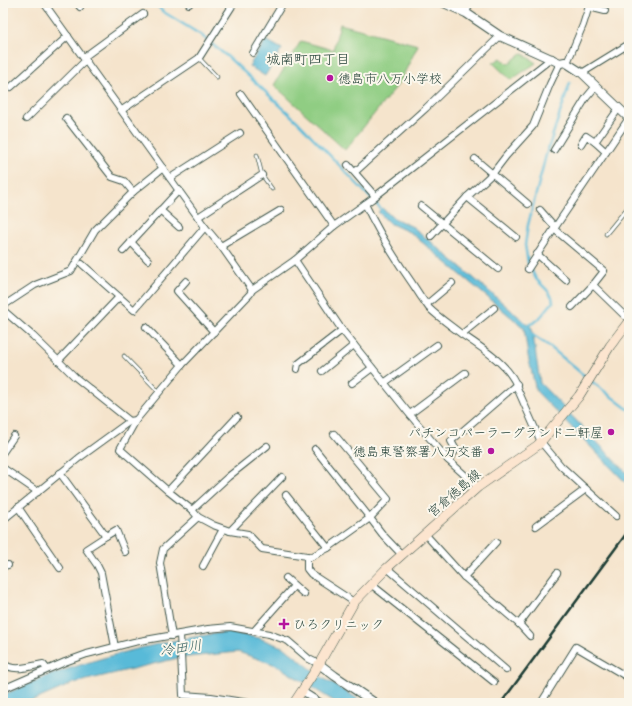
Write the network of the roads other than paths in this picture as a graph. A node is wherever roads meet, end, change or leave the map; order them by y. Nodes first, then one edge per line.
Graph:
1 (44, 3) edge
2 (234, 3) edge
3 (283, 3) edge
4 (444, 3) edge
5 (470, 3) edge
6 (589, 5) edge
7 (605, 10) dead end
8 (466, 13) junction
9 (143, 14) dead end
10 (68, 36) junction
11 (500, 36) junction
12 (629, 44) edge
13 (253, 53) dead end
14 (85, 58) junction
15 (199, 58) junction
16 (552, 58) junction
17 (564, 63) junction
18 (582, 73) junction
19 (216, 77) dead end
20 (596, 86) junction
21 (11, 87) dead end
22 (241, 94) dead end
23 (619, 108) junction
24 (122, 110) junction
25 (66, 118) dead end
26 (629, 118) edge
27 (26, 120) dead end
28 (240, 133) dead end
29 (595, 142) junction
30 (581, 144) dead end
31 (554, 150) dead end
32 (606, 152) junction
33 (257, 156) dead end
34 (475, 159) dead end
35 (348, 165) dead end
36 (163, 168) junction
37 (355, 172) junction
38 (493, 173) junction
39 (262, 175) junction
40 (170, 178) junction
41 (272, 189) dead end
42 (179, 190) junction
43 (133, 192) junction
44 (374, 196) junction
45 (467, 197) junction
46 (365, 204) junction
47 (528, 204) dead end
48 (421, 206) dead end
49 (629, 206) edge
50 (160, 210) junction
51 (281, 210) dead end
52 (540, 210) dead end
53 (198, 217) junction
54 (442, 224) junction
55 (334, 226) junction
56 (179, 227) dead end
57 (205, 227) junction
58 (555, 228) junction
59 (606, 234) dead end
60 (431, 236) dead end
61 (516, 237) dead end
62 (131, 242) junction
63 (221, 246) junction
64 (123, 252) dead end
65 (537, 254) junction
66 (148, 260) dead end
67 (295, 260) junction
68 (82, 264) dead end
69 (528, 268) dead end
70 (498, 269) dead end
71 (566, 280) dead end
72 (186, 281) dead end
73 (452, 283) dead end
74 (593, 285) junction
75 (252, 290) junction
76 (119, 298) junction
77 (427, 304) junction
78 (3, 306) edge
79 (572, 307) dead end
80 (494, 308) dead end
81 (3, 310) edge
82 (629, 320) edge
83 (146, 327) dead end
84 (342, 330) junction
85 (214, 332) junction
86 (462, 334) junction
87 (354, 345) junction
88 (437, 345) dead end
89 (124, 356) dead end
90 (58, 361) junction
91 (182, 365) junction
92 (372, 368) junction
93 (297, 369) dead end
94 (322, 371) dead end
95 (465, 373) dead end
96 (352, 383) dead end
97 (384, 383) junction
98 (517, 384) junction
99 (160, 392) junction
100 (410, 414) junction
101 (237, 417) dead end
102 (133, 421) junction
103 (334, 434) dead end
104 (14, 436) dead end
105 (541, 442) junction
106 (267, 446) dead end
107 (315, 449) dead end
108 (3, 452) edge
109 (448, 460) junction
110 (3, 468) edge
111 (60, 473) junction
112 (282, 477) dead end
113 (478, 487) junction
114 (586, 489) junction
115 (168, 491) junction
116 (38, 492) junction
117 (286, 494) dead end
118 (18, 507) junction
119 (192, 510) junction
120 (616, 516) dead end
121 (198, 517) junction
122 (370, 518) junction
123 (3, 520) edge
124 (536, 526) dead end
125 (223, 529) junction
126 (230, 531) junction
127 (426, 535) junction
128 (106, 536) junction
129 (496, 542) dead end
130 (328, 548) junction
131 (125, 552) dead end
132 (402, 554) junction
133 (306, 556) junction
134 (203, 566) dead end
135 (60, 568) dead end
136 (387, 568) junction
137 (557, 573) dead end
138 (464, 577) junction
139 (286, 578) dead end
140 (372, 585) junction
141 (294, 586) junction
142 (304, 594) dead end
143 (354, 602) junction
144 (519, 624) junction
145 (254, 631) junction
146 (180, 634) junction
147 (172, 636) junction
148 (530, 636) dead end
149 (115, 647) junction
150 (3, 663) edge
151 (317, 667) junction
152 (47, 669) junction
153 (506, 670) dead end
154 (629, 678) edge
155 (494, 682) dead end
156 (304, 688) junction
157 (3, 689) edge
158 (249, 703) edge
159 (294, 703) edge
160 (321, 703) edge
161 (375, 703) edge
162 (542, 703) edge

1 - 10 street
2 - 15 street
3 - 13 street
4 - 8 street
5 - 8 street
6 - 7 street
6 - 17 street
8 - 11 street
9 - 14 street
10 - 14 street
10 - 21 street
11 - 16 street
11 - 37 street
12 - 18 street
14 - 24 street
14 - 27 street
15 - 19 lane
15 - 24 street
16 - 17 street
16 - 44 street
17 - 18 street
17 - 38 street
18 - 20 street
20 - 23 street
20 - 31 street
22 - 55 street
23 - 26 street
23 - 29 street
24 - 36 street
25 - 43 street
26 - 32 street
28 - 40 street
29 - 30 street
29 - 32 street
32 - 58 street
33 - 39 lane
34 - 38 street
35 - 37 street
36 - 40 street
36 - 43 street
37 - 44 street
38 - 45 street
38 - 47 street
39 - 41 lane
39 - 53 street
40 - 42 street
42 - 50 street
42 - 53 street
43 - 78 street
44 - 46 street
45 - 54 street
45 - 61 street
46 - 55 street
46 - 77 street
48 - 54 street
49 - 59 lane
50 - 56 street
50 - 62 street
51 - 63 street
52 - 58 street
53 - 57 street
54 - 60 street
54 - 70 street
55 - 67 street
57 - 63 street
57 - 76 street
58 - 65 street
58 - 74 street
62 - 64 street
62 - 66 street
63 - 75 street
65 - 69 street
65 - 71 street
67 - 75 street
67 - 84 street
68 - 76 street
72 - 85 street
73 - 77 street
74 - 79 street
74 - 82 street
75 - 85 street
76 - 90 street
77 - 86 street
80 - 86 street
81 - 90 street
82 - 105 main road, 宮倉徳島線
83 - 91 street
84 - 87 street
84 - 93 street
85 - 91 street
86 - 98 street
87 - 92 street
87 - 94 street
88 - 97 street
89 - 99 lane
90 - 102 street
91 - 99 street
92 - 96 street
92 - 97 street
95 - 100 street
97 - 100 street
98 - 105 street
98 - 109 street
99 - 102 street
100 - 109 street
101 - 115 street
102 - 111 street
102 - 115 street
103 - 122 street
104 - 108 street
105 - 113 main road, 宮倉徳島線
105 - 114 street
106 - 119 street
107 - 122 street
109 - 113 street
110 - 116 street
111 - 116 street
111 - 128 street
112 - 126 street
113 - 127 main road, 宮倉徳島線
114 - 120 street
114 - 124 street
115 - 119 street
116 - 118 street
117 - 130 street
118 - 123 street
118 - 135 street
119 - 121 street
121 - 125 street
121 - 147 street
122 - 130 street
122 - 132 street
125 - 126 street
125 - 134 street
126 - 133 street
127 - 132 main road, 宮倉徳島線
127 - 138 street
128 - 131 street
128 - 149 street
129 - 138 street
130 - 133 street
132 - 136 main road, 宮倉徳島線
133 - 143 street
136 - 140 main road, 宮倉徳島線
136 - 153 street
137 - 144 street
138 - 144 street
139 - 141 street
140 - 143 main road, 宮倉徳島線
140 - 155 street
141 - 142 street
141 - 145 street
143 - 151 main road, 宮倉徳島線
144 - 148 street
145 - 146 street
145 - 151 street
146 - 147 street
146 - 158 street
147 - 149 street
149 - 152 street
150 - 152 street
151 - 156 main road, 宮倉徳島線
151 - 161 street
152 - 157 street
154 - 162 street
156 - 159 main road
156 - 160 street

